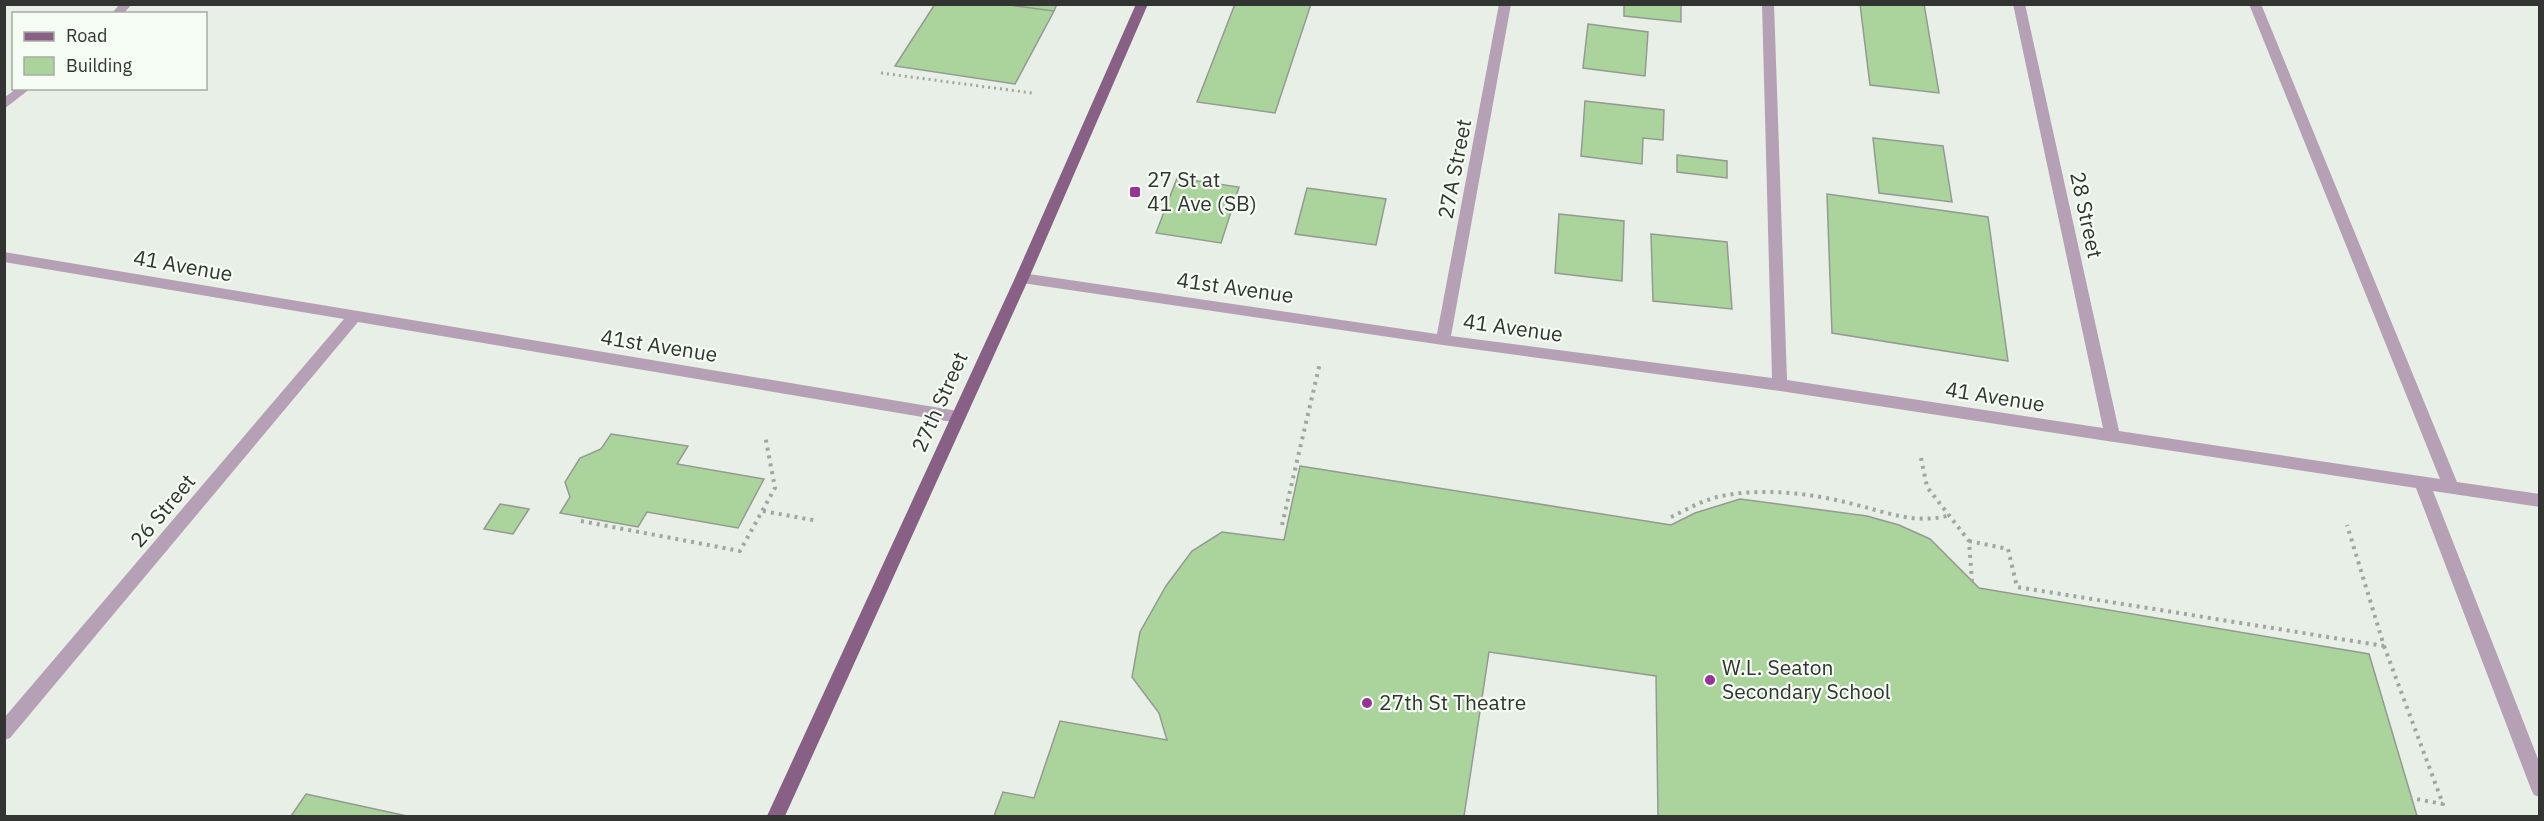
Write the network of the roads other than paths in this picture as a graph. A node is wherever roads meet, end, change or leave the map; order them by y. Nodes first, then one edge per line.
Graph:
1 (1142, 4) edge
2 (1505, 4) edge
3 (1768, 4) edge
4 (2019, 4) edge
5 (2256, 4) edge
6 (23, 90) edge
7 (4, 105) edge
8 (4, 257) edge
9 (1022, 278) junction
10 (354, 317) junction
11 (1443, 340) junction
12 (1780, 385) junction
13 (958, 417) junction
14 (2112, 435) junction
15 (2422, 483) junction
16 (2451, 487) junction
17 (2540, 501) edge
18 (4, 732) edge
19 (2540, 789) edge
20 (776, 816) edge

1 - 9 main road, 27th Street
2 - 11 street, 27A Street
3 - 12 street
4 - 14 street, 28 Street
5 - 16 street
6 - 7 street
8 - 10 street, 41 Avenue
9 - 11 street, 41st Avenue
9 - 13 main road, 27th Street
10 - 13 street, 41st Avenue
10 - 18 street, 26 Street
11 - 12 street, 41 Avenue
12 - 14 street, 41 Avenue
13 - 20 main road, 27th Street
14 - 15 street, 41 Avenue
15 - 16 street, 41 Avenue
15 - 19 street
16 - 17 street, 41 Avenue

